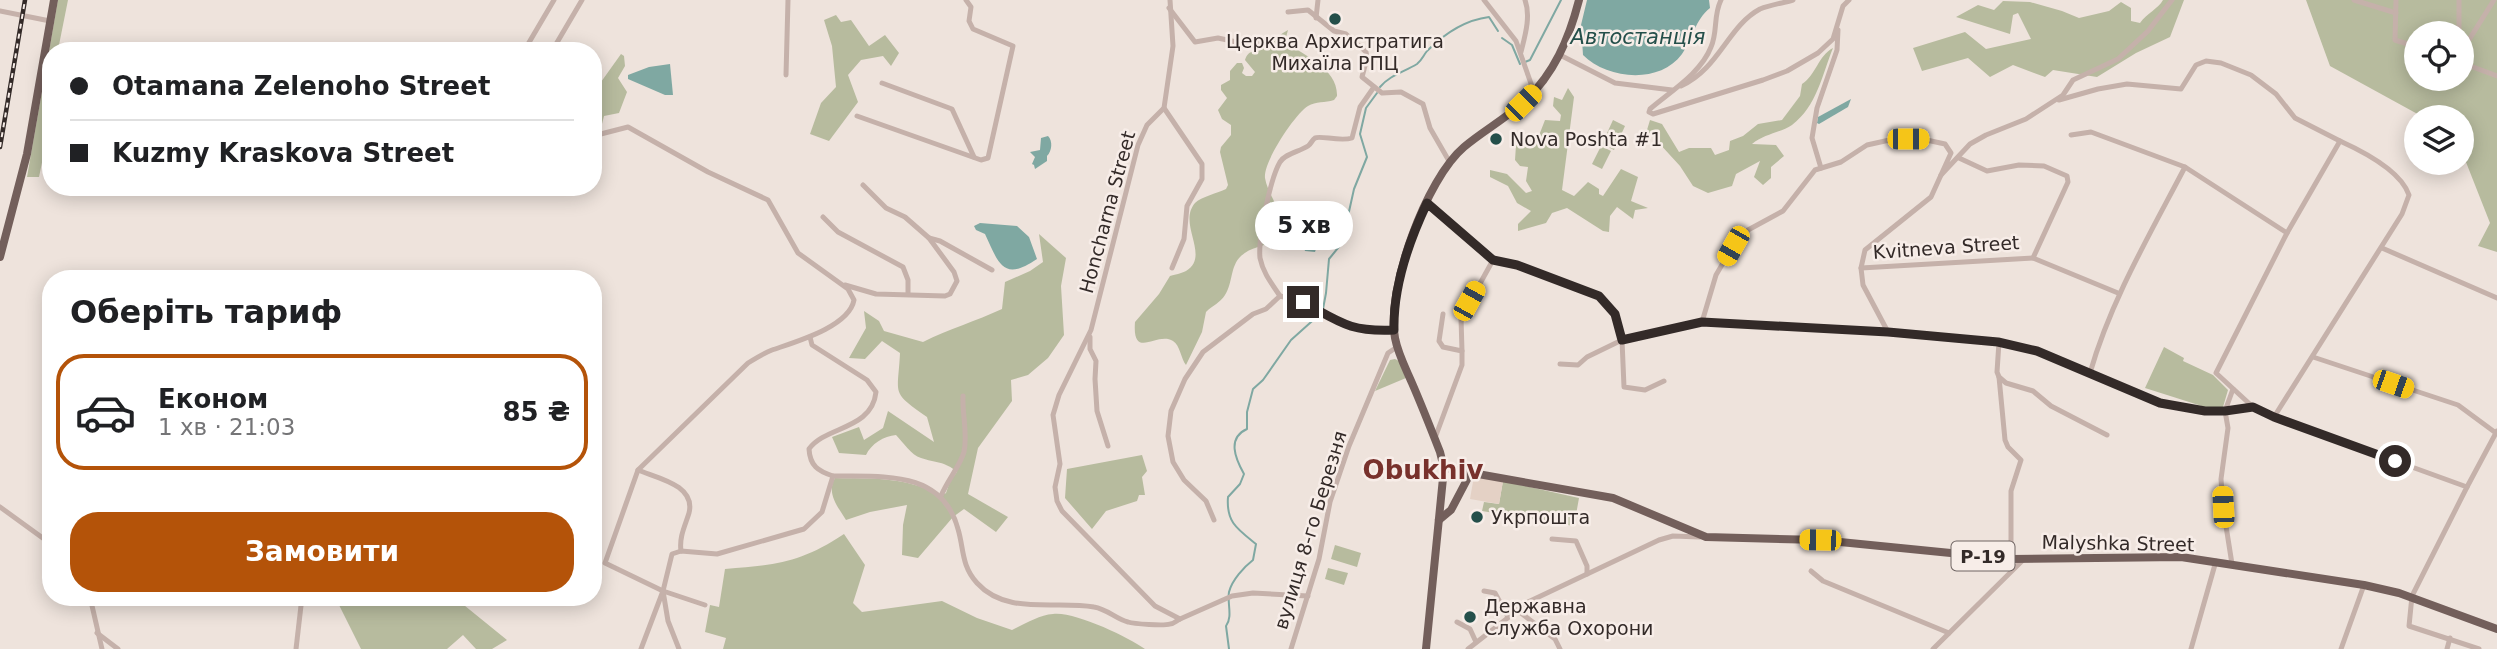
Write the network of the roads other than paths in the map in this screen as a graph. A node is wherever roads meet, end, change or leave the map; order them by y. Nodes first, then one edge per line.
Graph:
1 (54, 0) edge
2 (554, 0) edge
3 (582, 0) edge
4 (788, 0) edge
5 (966, 0) edge
6 (1170, 0) edge
7 (1318, 0) edge
8 (1484, 0) edge
9 (1525, 0) edge
10 (1579, 0) edge
11 (1721, 0) edge
12 (1793, 0) edge
13 (1849, 0) edge
14 (2172, 0) edge
15 (2354, 0) edge
16 (2396, 0) edge
17 (2459, 0) edge
18 (2494, 0) edge
19 (1170, 8) junction
20 (0, 11) edge
21 (1288, 12) dead end
22 (2396, 13) junction
23 (1316, 18) junction
24 (1838, 18) junction
25 (2459, 21) edge
26 (50, 22) junction
27 (2474, 32) edge
28 (47, 42) edge
29 (529, 42) edge
30 (557, 42) edge
31 (1259, 43) dead end
32 (2404, 43) edge
33 (1521, 52) junction
34 (1560, 55) junction
35 (2474, 67) edge
36 (42, 68) edge
37 (786, 75) dead end
38 (2497, 76) edge
39 (882, 83) dead end
40 (1374, 87) junction
41 (1671, 90) junction
42 (1534, 92) junction
43 (2050, 103) junction
44 (1164, 108) junction
45 (857, 116) dead end
46 (602, 134) edge
47 (2070, 135) dead end
48 (2340, 141) junction
49 (974, 157) junction
50 (1959, 158) junction
51 (1449, 161) junction
52 (2185, 167) junction
53 (1821, 169) junction
54 (1941, 175) junction
55 (863, 185) dead end
56 (1427, 203) junction
57 (823, 217) dead end
58 (2287, 233) junction
59 (929, 238) junction
60 (2382, 248) junction
61 (0, 257) edge
62 (2033, 258) junction
63 (1493, 260) junction
64 (1172, 268) dead end
65 (1861, 268) junction
66 (992, 270) dead end
67 (842, 284) junction
68 (2118, 293) junction
69 (908, 294) junction
70 (1280, 296) junction
71 (2497, 298) edge
72 (1443, 314) dead end
73 (1702, 322) junction
74 (1091, 330) junction
75 (1394, 330) junction
76 (1888, 332) junction
77 (810, 337) junction
78 (1622, 340) junction
79 (1998, 342) junction
80 (1397, 347) junction
81 (1462, 351) junction
82 (2313, 357) junction
83 (1560, 364) dead end
84 (2090, 373) junction
85 (1999, 377) junction
86 (1664, 381) dead end
87 (2233, 388) junction
88 (963, 396) dead end
89 (2253, 407) junction
90 (2225, 411) junction
91 (2274, 417) junction
92 (2497, 432) edge
93 (2106, 435) dead end
94 (1434, 438) junction
95 (1108, 446) dead end
96 (1444, 468) junction
97 (638, 470) junction
98 (1471, 472) junction
99 (832, 476) junction
100 (2467, 487) junction
101 (941, 496) junction
102 (0, 507) edge
103 (1214, 520) dead end
104 (1439, 520) junction
105 (42, 537) edge
106 (1706, 537) junction
107 (1552, 539) dead end
108 (681, 551) junction
109 (2011, 559) junction
110 (2024, 559) junction
111 (2216, 561) junction
112 (2232, 564) junction
113 (1811, 571) dead end
114 (1587, 574) junction
115 (2364, 585) junction
116 (663, 591) junction
117 (1483, 591) dead end
118 (1308, 596) junction
119 (2412, 596) junction
120 (705, 605) dead end
121 (92, 606) edge
122 (301, 606) edge
123 (1517, 610) junction
124 (1508, 617) junction
125 (1180, 619) junction
126 (1457, 622) dead end
127 (2497, 629) edge
128 (97, 633) junction
129 (1949, 633) junction
130 (2450, 639) junction
131 (1476, 642) junction
132 (102, 649) edge
133 (118, 649) edge
134 (296, 649) edge
135 (641, 649) edge
136 (679, 649) edge
137 (1291, 649) edge
138 (1426, 649) edge
139 (1468, 649) edge
140 (1560, 649) edge
141 (1933, 649) edge
142 (2191, 649) edge
143 (2341, 649) edge
144 (2446, 649) edge
145 (2479, 649) edge

1 - 26 main road
2 - 29 street
3 - 30 street
4 - 37 street
5 - 49 street
6 - 19 street
7 - 23 street
8 - 33 street
9 - 33 street
10 - 34 main road
11 - 41 street
12 - 41 street
13 - 24 street
14 - 43 street
15 - 22 street
16 - 22 street
17 - 25 street
18 - 27 street
19 - 31 street
19 - 44 street
20 - 26 street
21 - 23 street
22 - 32 street
23 - 40 street
24 - 41 street
24 - 53 street
26 - 28 main road
33 - 42 street
34 - 41 street
34 - 42 main road
35 - 38 street
36 - 61 main road
39 - 49 street
40 - 51 street
40 - 70 street
42 - 51 main road
43 - 48 street
43 - 50 street
44 - 64 street
44 - 74 street, Honcharna Street
45 - 49 street
46 - 67 street
47 - 52 street
48 - 58 street
48 - 60 street
50 - 54 street
50 - 62 street, Kvitneva Street
51 - 56 main road
52 - 58 street
52 - 68 street
53 - 54 street
53 - 73 street
54 - 65 street
55 - 59 street
56 - 63 street
56 - 75 main road
57 - 69 street
58 - 87 street
59 - 66 street
59 - 69 street
60 - 71 street
60 - 82 street
62 - 65 street, Kvitneva Street
62 - 68 street, Kvitneva Street
63 - 78 street
63 - 81 street
65 - 76 street
67 - 69 street
67 - 77 street
68 - 84 street
70 - 75 street
70 - 103 street
72 - 81 street
73 - 76 street
73 - 78 street
74 - 95 street, Honcharna Street
74 - 125 street, Honcharna Street
75 - 80 main road
76 - 79 street
77 - 97 street
77 - 99 street
78 - 83 street
78 - 86 street
79 - 84 street
79 - 85 street
80 - 94 main road
80 - 118 street, вулиця 8-го Березня
81 - 94 street
82 - 91 street
82 - 92 street
84 - 90 street
85 - 93 street
85 - 109 street
87 - 89 street
87 - 90 street
88 - 101 street
89 - 90 street
89 - 91 street
90 - 112 street
91 - 100 street
92 - 100 street
94 - 96 main road
96 - 98 main road, Malyshka Street / Р-19
96 - 104 main road
97 - 108 street
97 - 116 street
98 - 104 main road
98 - 106 main road, Malyshka Street / Р-19
99 - 101 street
99 - 108 street
100 - 119 street
101 - 125 street
102 - 105 street
104 - 138 main road
106 - 109 main road, Malyshka Street / Р-19
106 - 114 street
107 - 114 street
108 - 116 street
109 - 110 main road, Malyshka Street / Р-19
110 - 111 main road, Malyshka Street / Р-19
110 - 129 street
111 - 112 main road, Malyshka Street / Р-19
111 - 142 street, Malyshka Street
112 - 115 main road, Malyshka Street / Р-19
113 - 129 street
114 - 123 street
115 - 119 main road, Malyshka Street / Р-19
115 - 143 street
116 - 120 street
116 - 135 street
116 - 136 street
117 - 124 street
118 - 125 street
118 - 137 street, вулиця 8-го Березня
119 - 127 main road, Malyshka Street / Р-19
119 - 130 street
121 - 128 street
122 - 134 street
123 - 124 street
123 - 140 street
124 - 131 street
126 - 131 street
128 - 132 street
128 - 133 street
129 - 141 street
130 - 144 street
130 - 145 street
131 - 139 street

